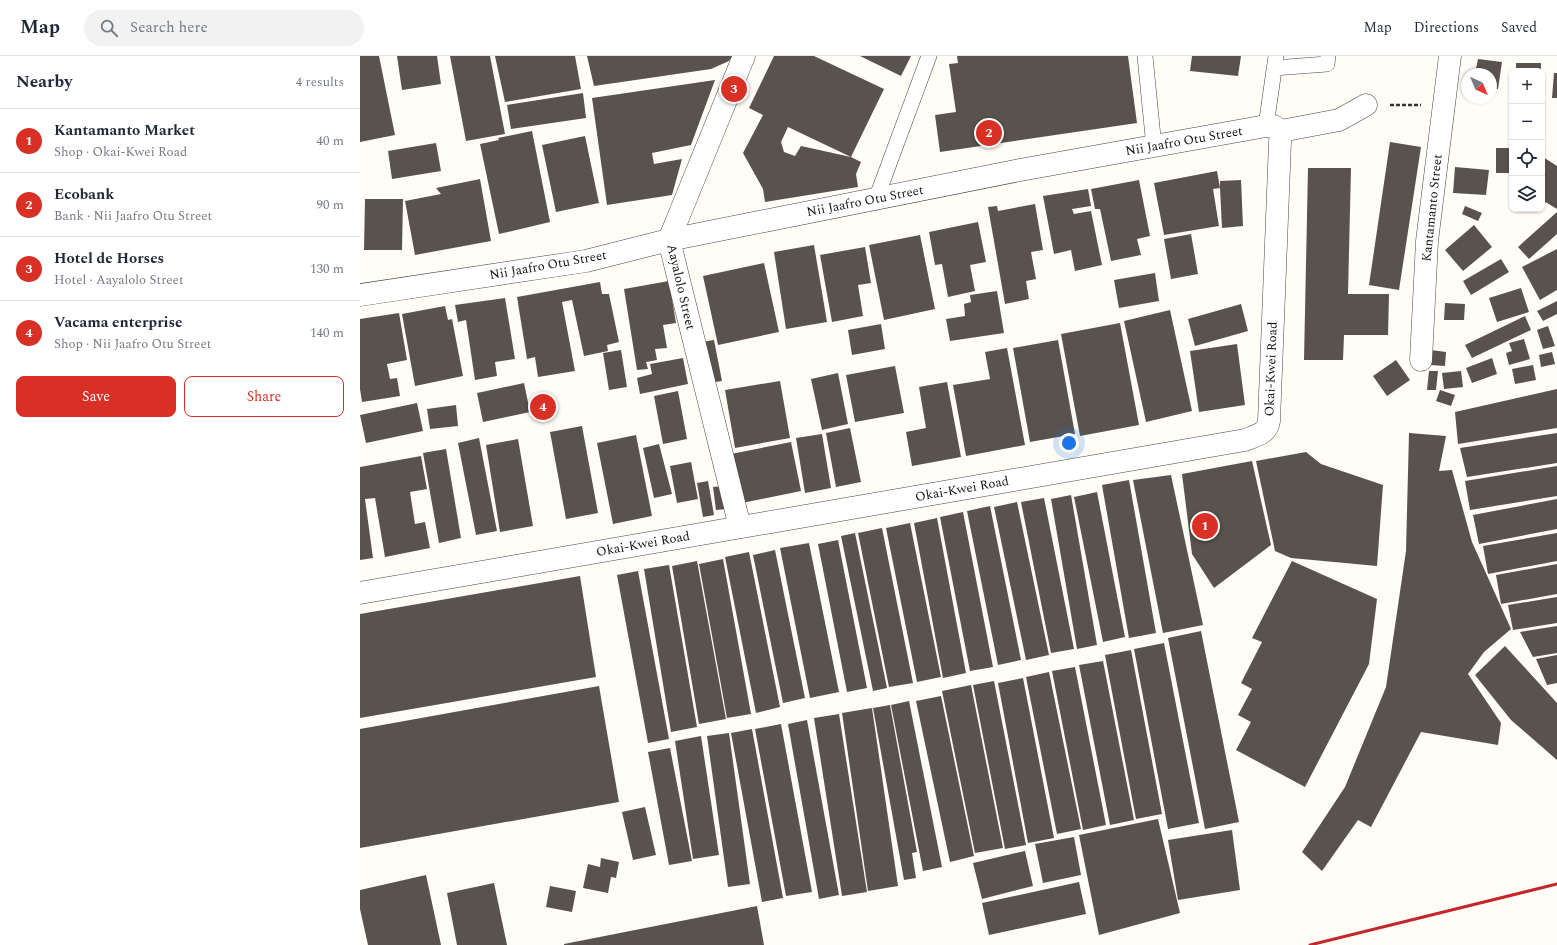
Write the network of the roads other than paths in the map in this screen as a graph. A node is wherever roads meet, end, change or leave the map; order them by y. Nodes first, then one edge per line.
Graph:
1 (744, 56) edge
2 (930, 56) edge
3 (1145, 56) edge
4 (1328, 56) edge
5 (1450, 56) edge
6 (1275, 62) edge
7 (1366, 105) road end
8 (1274, 128) junction
9 (1154, 147) junction
10 (876, 199) junction
11 (669, 240) junction
12 (360, 295) edge
13 (1421, 360) dead end
14 (740, 527) junction
15 (360, 593) edge

1 - 11 street, Aayalolo Street
2 - 10 lane
3 - 9 lane
4 - 6 lane
5 - 13 street, Kantamanto Street
6 - 8 lane
7 - 8 street, Nii Jaafro Otu Street
8 - 9 street, Nii Jaafro Otu Street
8 - 14 street, Okai-Kwei Road
9 - 10 street, Nii Jaafro Otu Street
10 - 11 street, Nii Jaafro Otu Street
11 - 12 street, Nii Jaafro Otu Street
11 - 14 street, Aayalolo Street
14 - 15 street, Okai-Kwei Road

